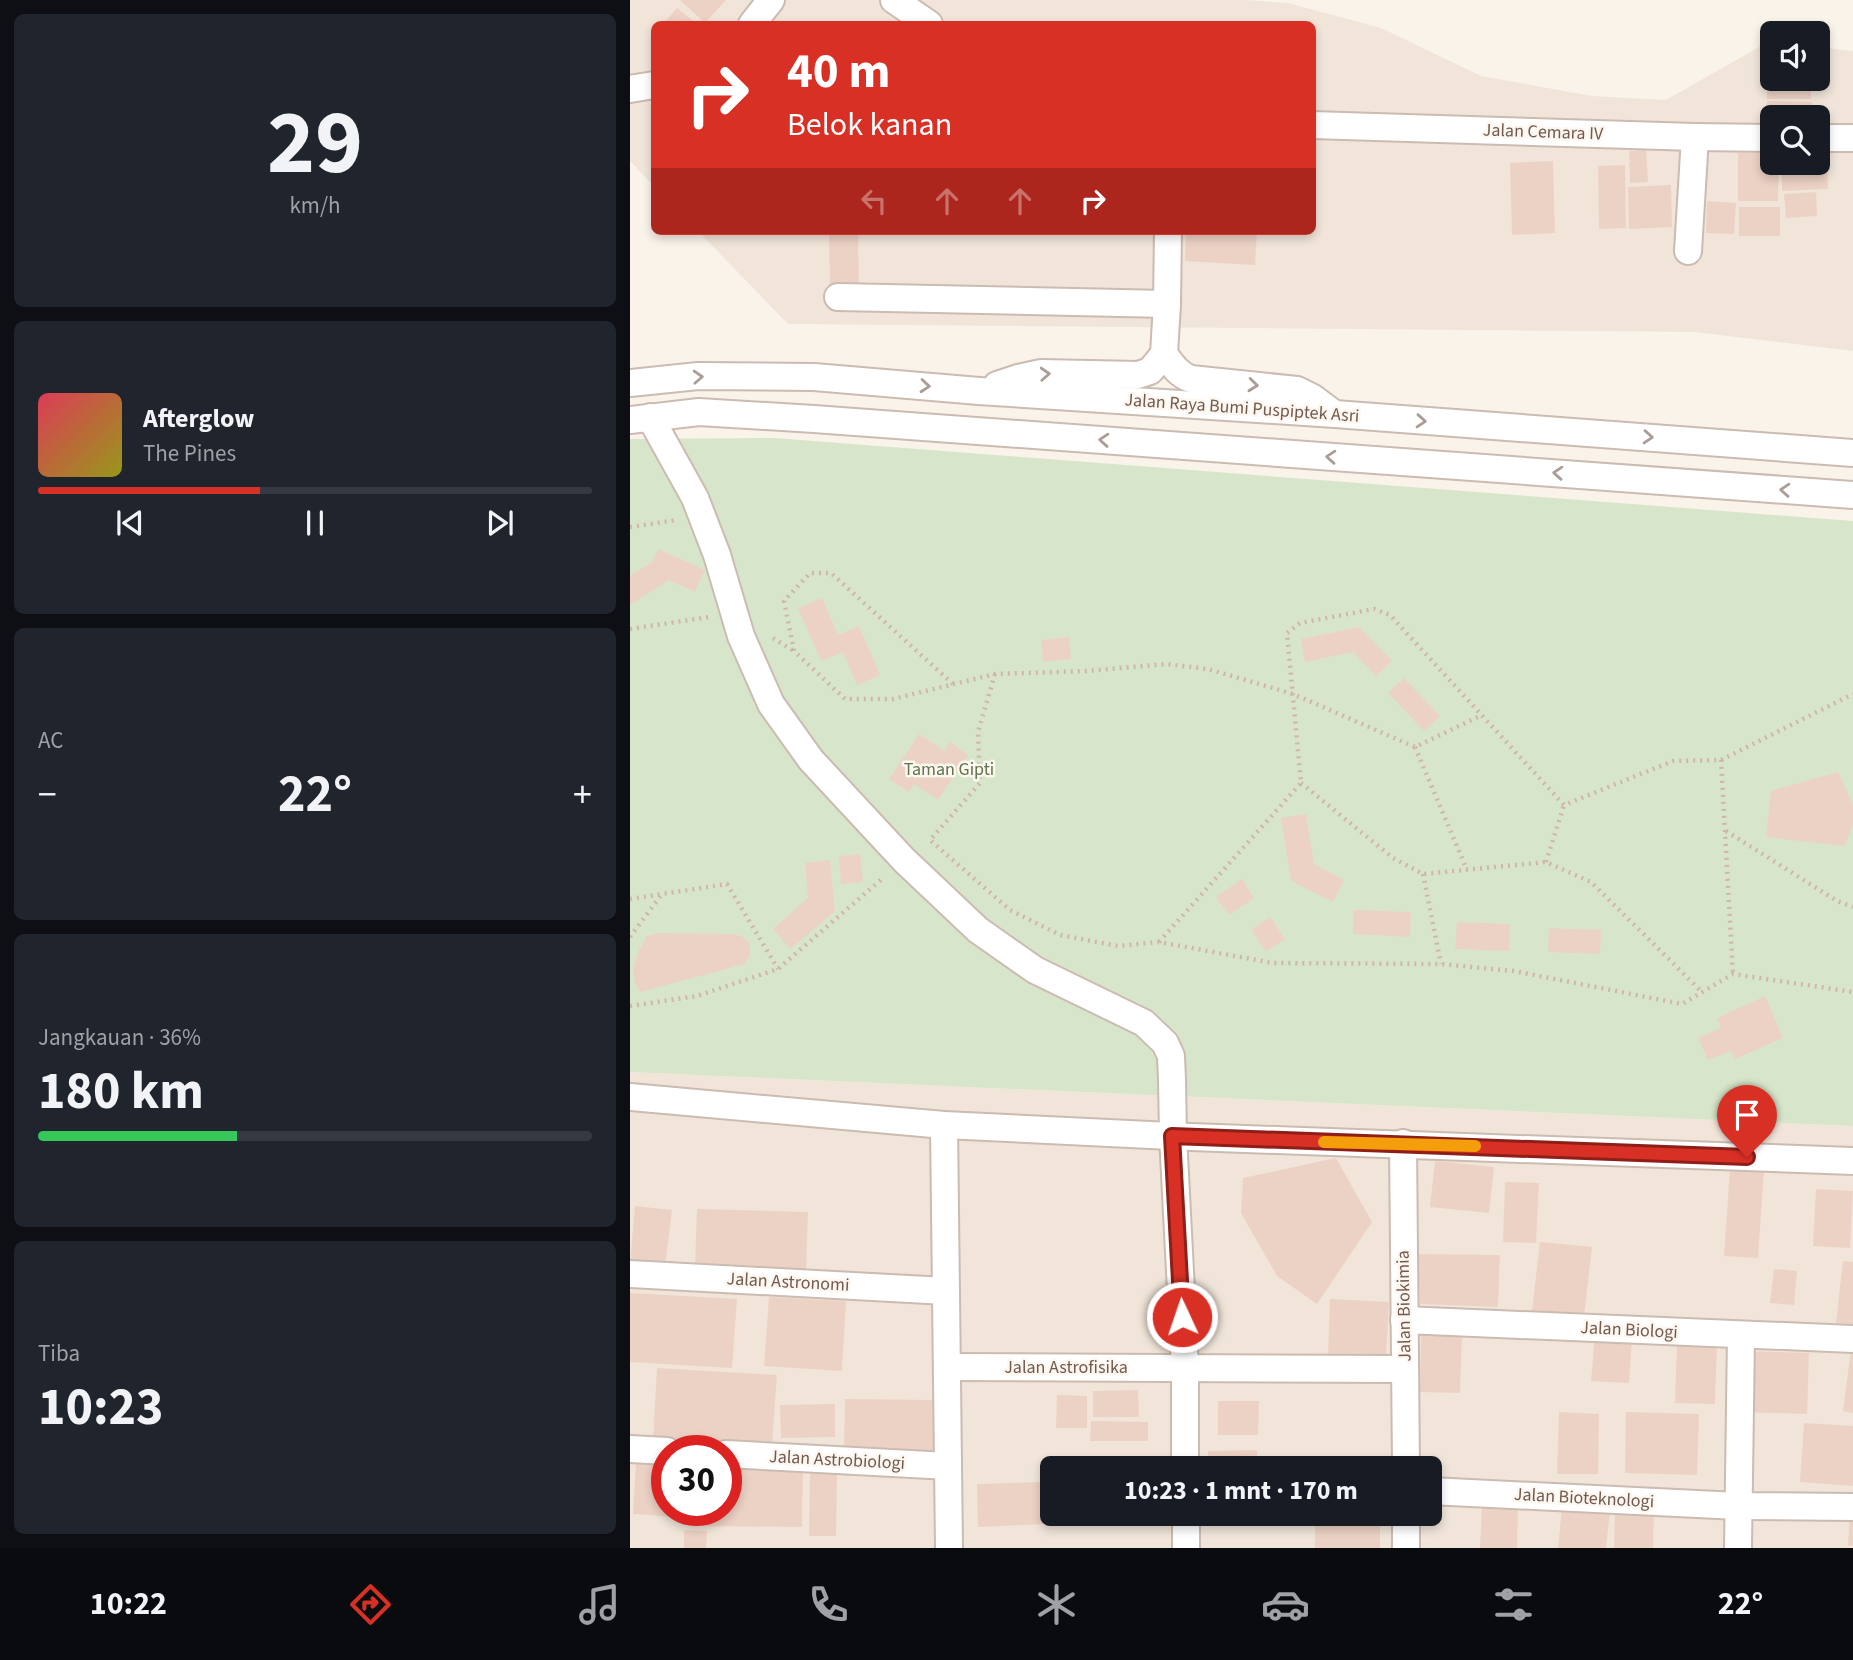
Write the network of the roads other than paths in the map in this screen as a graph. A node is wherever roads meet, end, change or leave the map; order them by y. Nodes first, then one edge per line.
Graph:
1 (771, 0) edge
2 (894, 0) edge
3 (754, 21) edge
4 (925, 21) edge
5 (651, 86) edge
6 (630, 89) edge
7 (1316, 125) edge
8 (1695, 137) junction
9 (1760, 138) edge
10 (1830, 138) edge
11 (1853, 138) edge
12 (1168, 235) edge
13 (1688, 251) dead end
14 (838, 297) dead end
15 (1167, 304) junction
16 (1164, 354) junction
17 (630, 383) edge
18 (979, 391) junction
19 (1335, 414) junction
20 (640, 418) edge
21 (1853, 453) edge
22 (1853, 495) edge
23 (630, 1097) edge
24 (944, 1125) junction
25 (1172, 1136) junction
26 (1403, 1143) junction
27 (1853, 1161) edge
28 (630, 1274) edge
29 (946, 1291) junction
30 (1404, 1320) junction
31 (1741, 1335) junction
32 (1853, 1339) edge
33 (947, 1367) junction
34 (1185, 1368) junction
35 (1405, 1369) junction
36 (630, 1450) edge
37 (651, 1451) edge
38 (742, 1455) edge
39 (1185, 1456) edge
40 (1406, 1456) edge
41 (948, 1466) junction
42 (1442, 1492) edge
43 (1738, 1506) junction
44 (1853, 1507) edge
45 (1186, 1526) edge
46 (1406, 1526) edge
47 (949, 1548) edge
48 (1186, 1548) edge
49 (1406, 1548) edge
50 (1738, 1548) edge

1 - 3 street
2 - 4 street
5 - 6 street
7 - 8 street, Jalan Cemara IV
8 - 9 street, Jalan Cemara IV
8 - 13 street
10 - 11 street
12 - 15 street
14 - 15 street
15 - 16 street
18 -> 16 street
16 -> 19 street
17 -> 18 street, Jalan Raya Bumi Puspiptek Asri
18 - 19 street, Jalan Raya Bumi Puspiptek Asri
19 -> 21 street, Jalan Raya Bumi Puspiptek Asri
22 -> 20 street
20 - 25 street
23 - 24 street
24 - 25 street
24 - 29 street
25 - 26 street
25 - 34 street
26 - 27 street
26 - 30 street, Jalan Biokimia
28 - 29 street, Jalan Astronomi
29 - 33 street
30 - 31 street, Jalan Biologi
30 - 35 street, Jalan Biokimia
31 - 32 street, Jalan Biologi
31 - 43 street
33 - 34 street, Jalan Astrofisika
33 - 41 street
34 - 35 street
34 - 39 street
35 - 40 street, Jalan Biokimia
36 - 37 street
38 - 41 street, Jalan Astrobiologi
41 - 47 street
42 - 43 street, Jalan Bioteknologi
43 - 44 street, Jalan Bioteknologi
43 - 50 street
45 - 48 street
46 - 49 street

